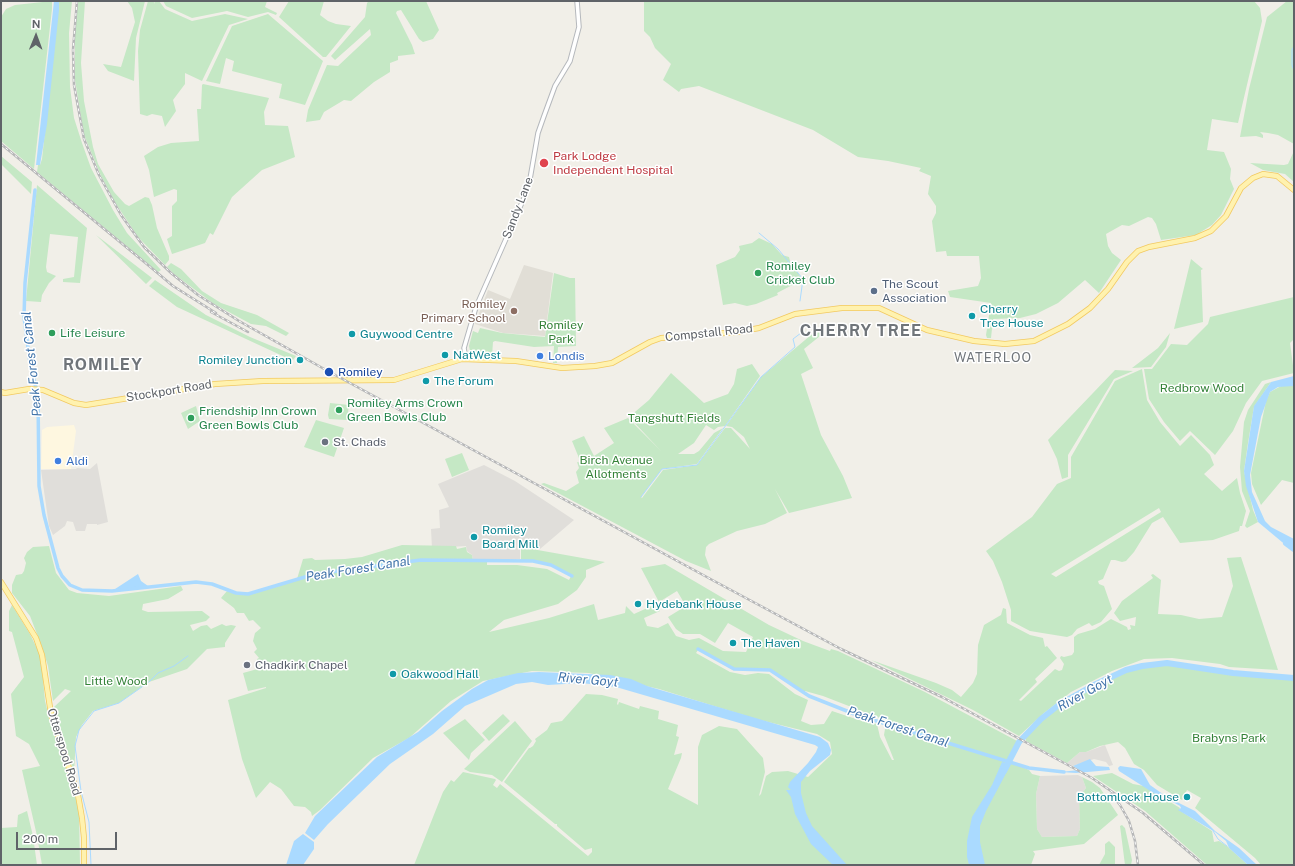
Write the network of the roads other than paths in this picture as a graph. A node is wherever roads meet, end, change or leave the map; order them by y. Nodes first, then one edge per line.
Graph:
1 (577, 1) edge
2 (1294, 190) edge
3 (466, 359) junction
4 (340, 381) joint
5 (1, 392) edge
6 (1, 582) edge
7 (84, 865) edge

1 - 3 street, Sandy Lane
2 - 3 main road, Compstall Road
3 - 4 main road, Compstall Road
4 - 5 main road, Stockport Road
6 - 7 main road, Otterspool Road

